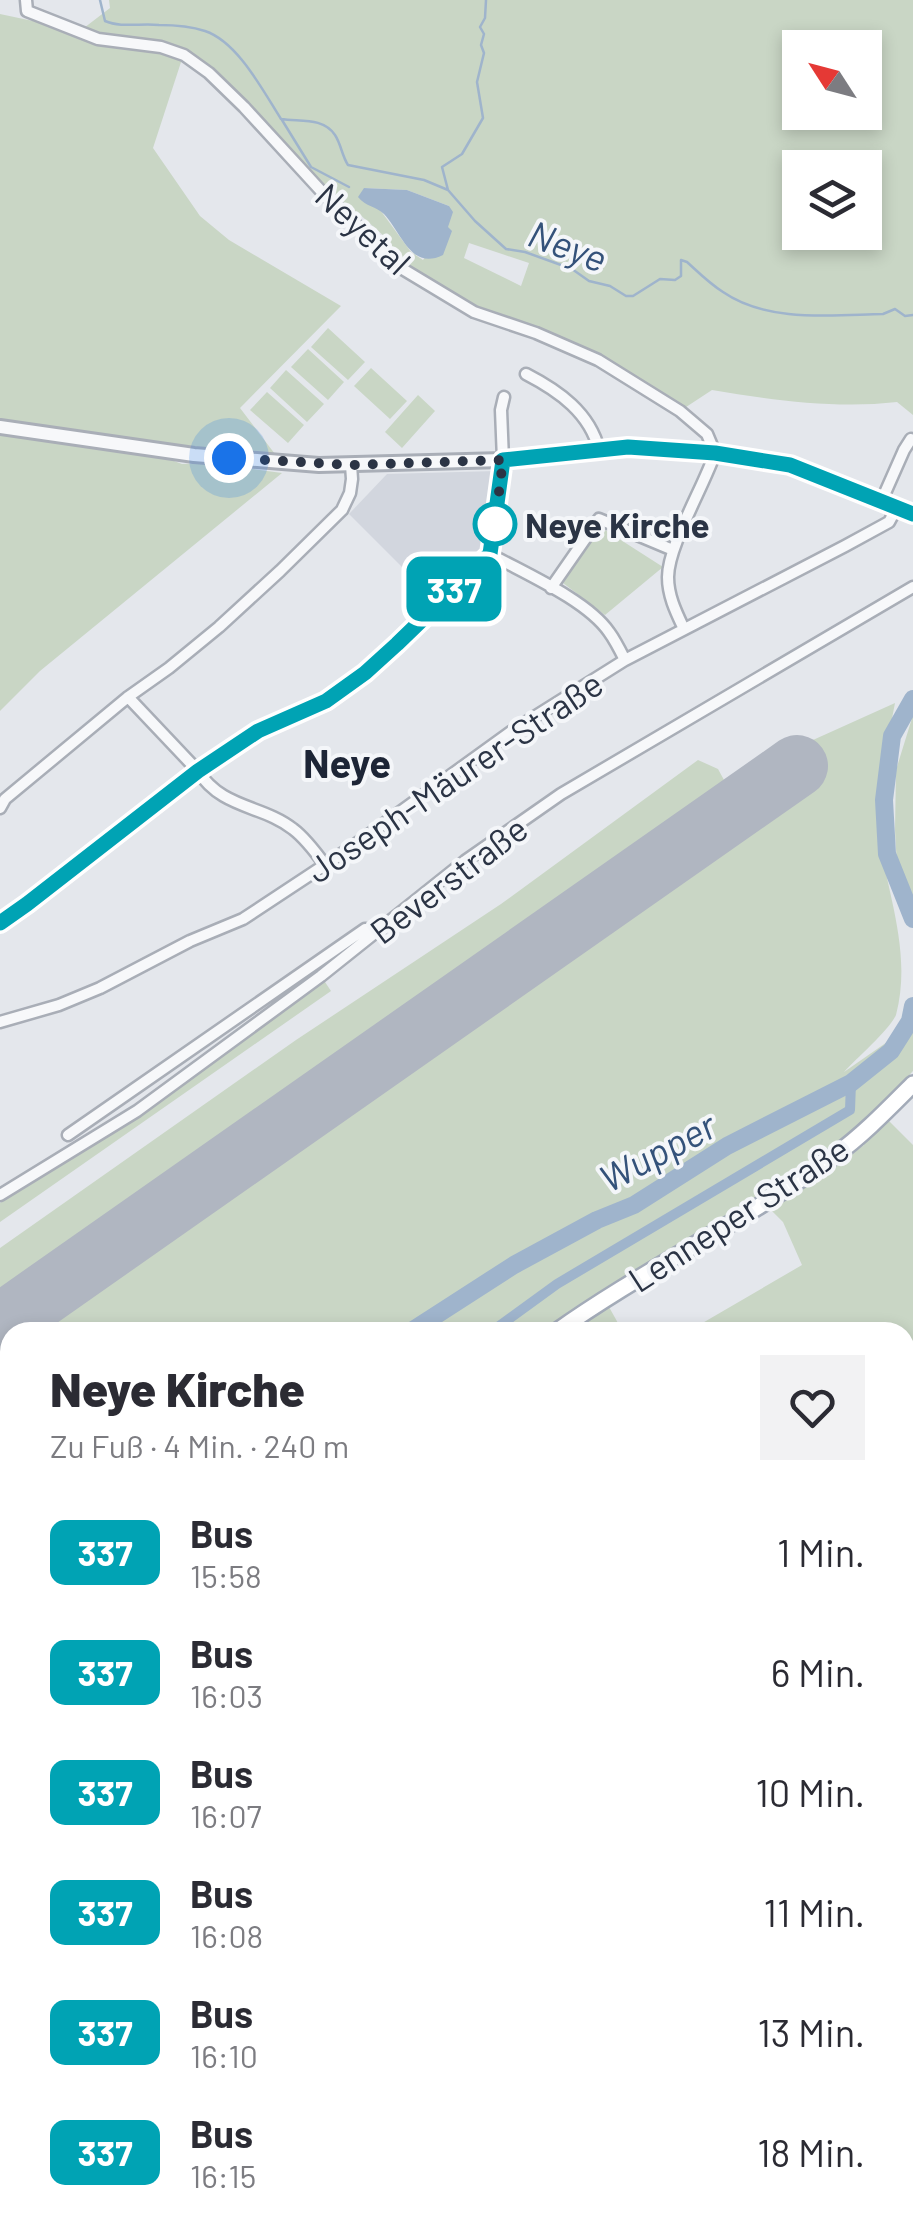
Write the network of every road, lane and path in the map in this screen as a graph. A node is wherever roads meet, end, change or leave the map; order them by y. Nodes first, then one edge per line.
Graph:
1 (26, 0) edge
2 (526, 374) dead end
3 (504, 397) dead end
4 (0, 427) edge
5 (912, 439) edge
6 (600, 450) junction
7 (715, 453) junction
8 (503, 460) junction
9 (351, 465) junction
10 (880, 502) junction
11 (913, 514) edge
12 (892, 515) junction
13 (673, 550) junction
14 (490, 554) junction
15 (913, 587) edge
16 (550, 588) junction
17 (684, 629) junction
18 (625, 660) junction
19 (128, 697) junction
20 (198, 771) junction
21 (0, 808) edge
22 (325, 866) junction
23 (0, 923) edge
24 (381, 930) junction
25 (0, 1022) edge
26 (913, 1084) edge
27 (68, 1135) dead end
28 (2, 1191) edge
29 (570, 1322) edge

1 - 7 street, Neyetal
2 - 6 street
3 - 8 street
4 - 9 street
5 - 10 street
6 - 7 street
6 - 8 street
7 - 10 street
7 - 13 street
8 - 9 street
8 - 14 street
9 - 19 street
10 - 12 street
11 - 12 street
12 - 17 street, Joseph-Mäurer-Straße
13 - 16 street
13 - 17 street
14 - 16 street
14 - 20 street
15 - 24 street, Beverstraße
16 - 18 street
17 - 18 street, Joseph-Mäurer-Straße
18 - 22 street, Joseph-Mäurer-Straße
19 - 20 street
19 - 21 street
20 - 22 street
20 - 23 street
22 - 25 street, Joseph-Mäurer-Straße
24 - 27 street
24 - 28 street, Beverstraße
26 - 29 main road, Lenneper Straße

